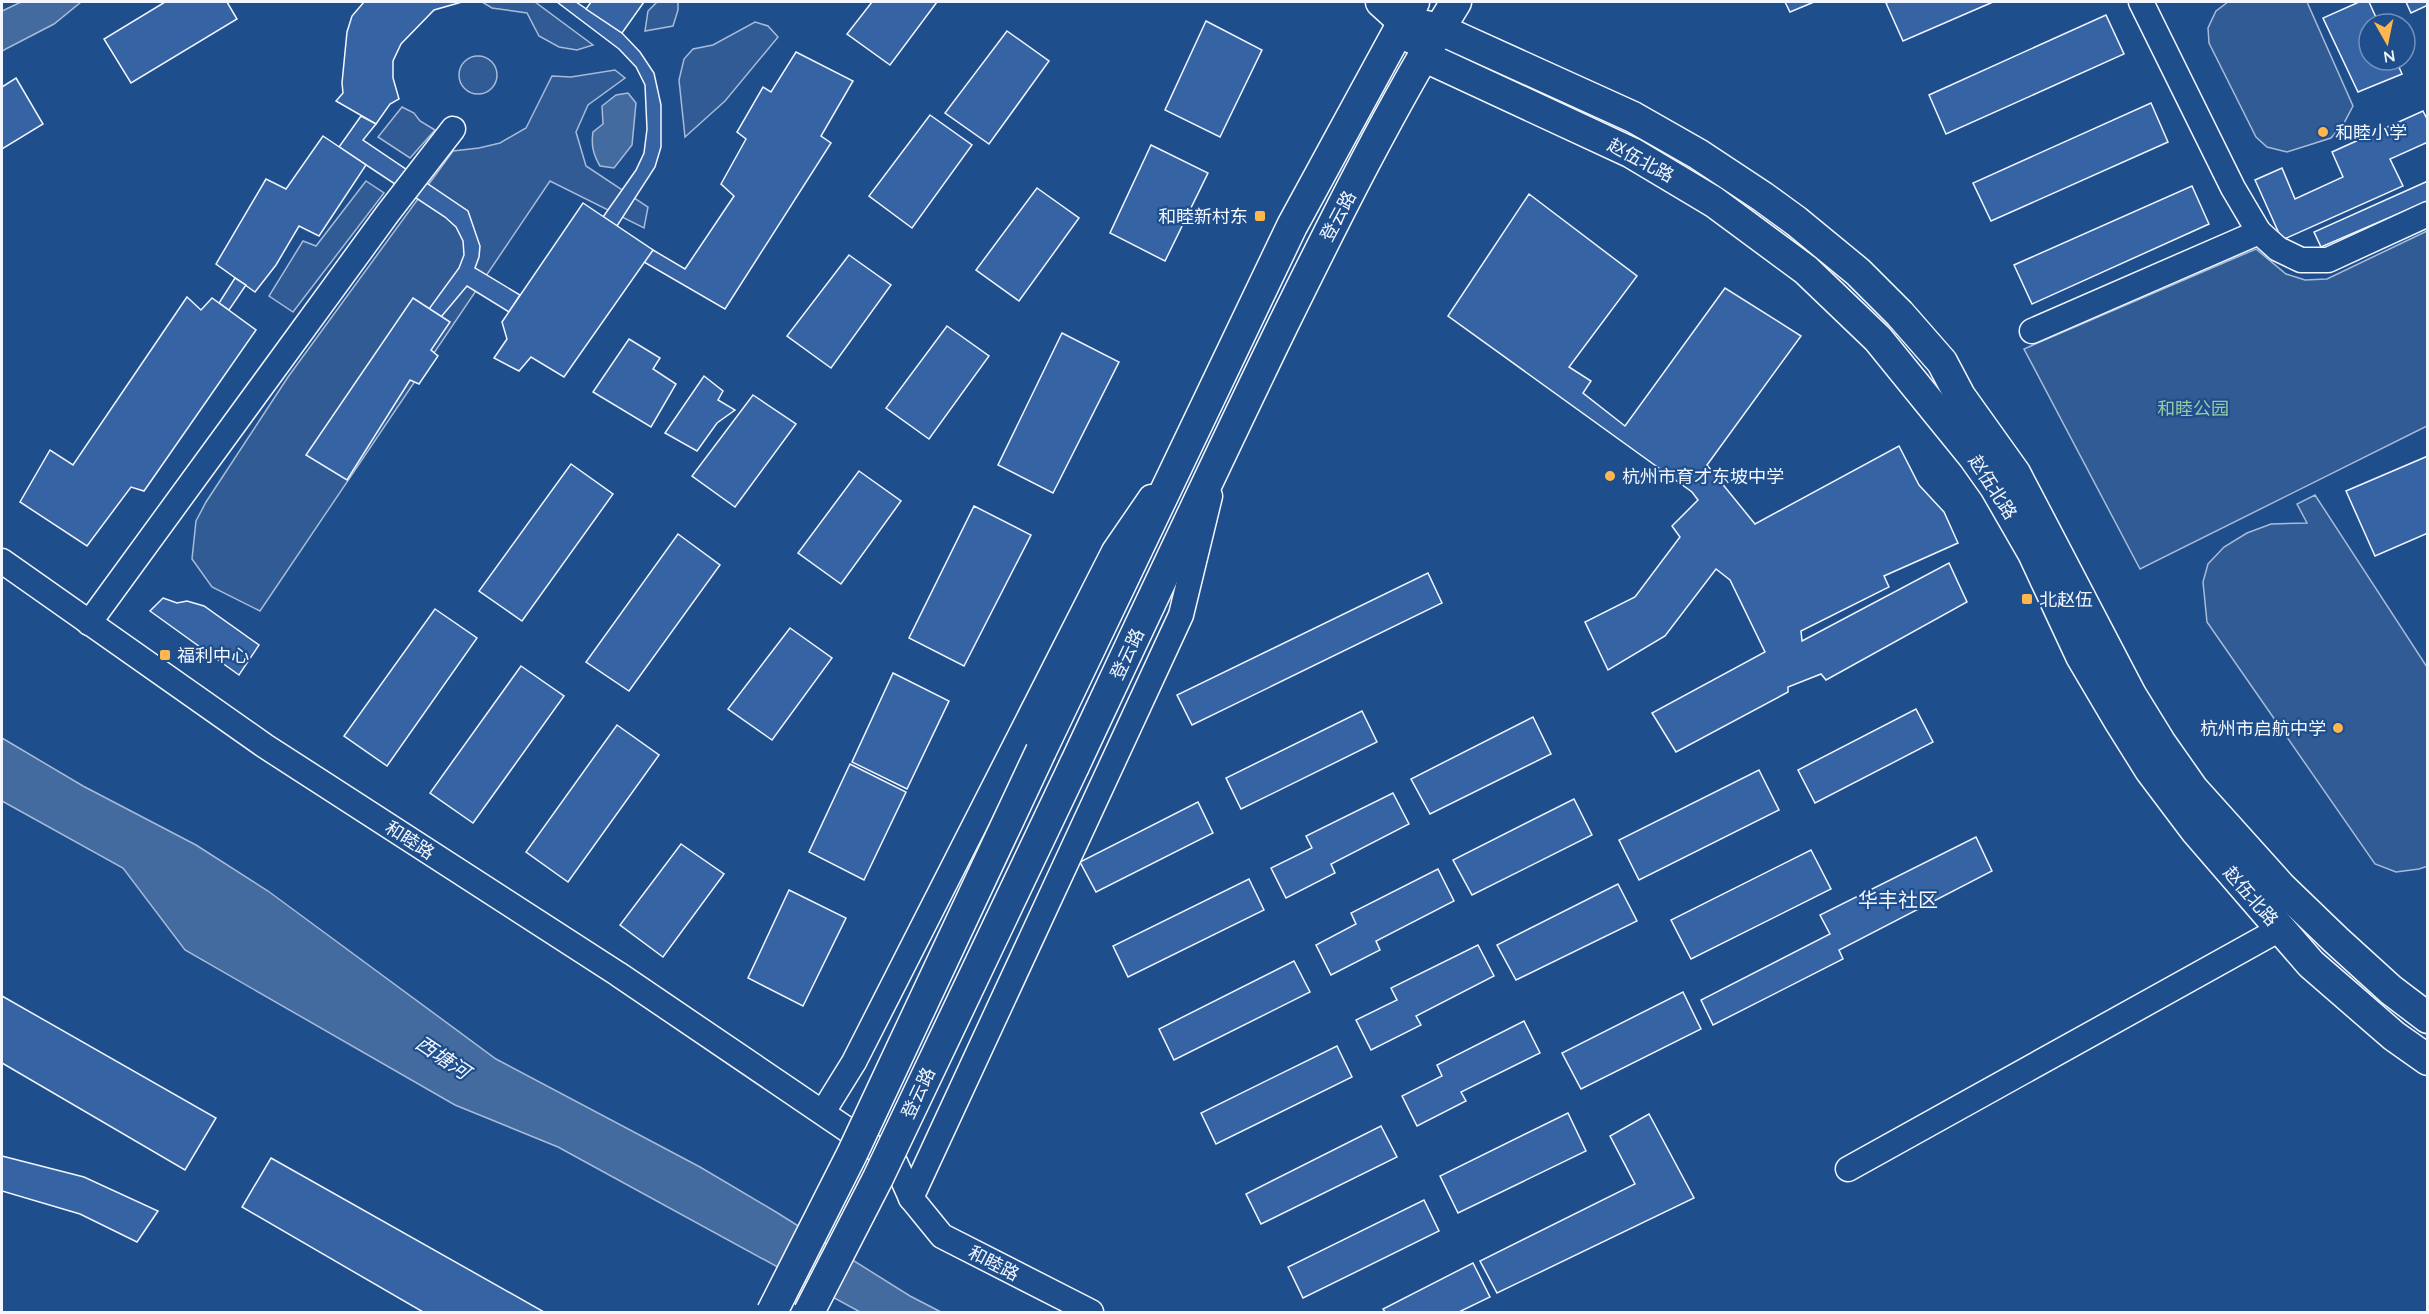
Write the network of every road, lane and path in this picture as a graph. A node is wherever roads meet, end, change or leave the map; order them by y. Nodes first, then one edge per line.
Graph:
1 (1456, 2) edge
2 (2141, 2) edge
3 (1399, 8) edge
4 (1439, 29) junction
5 (1424, 56) junction
6 (453, 129) dead end
7 (2427, 214) edge
8 (2259, 232) junction
9 (2032, 331) dead end
10 (1194, 435) junction
11 (1221, 453) junction
12 (2, 561) edge
13 (89, 622) junction
14 (2280, 929) junction
15 (2427, 1018) edge
16 (2427, 1060) edge
17 (823, 1112) junction
18 (1848, 1169) dead end
19 (911, 1198) junction
20 (772, 1312) edge
21 (809, 1312) edge
22 (1091, 1312) edge

1 - 4 main road, 登云路
2 - 8 street
3 - 4 main road, 赵伍北路
3 - 5 main road
3 - 10 main road, 登云路
4 - 5 main road, 登云路
4 - 15 main road, 赵伍北路
5 - 11 main road, 登云路
5 - 14 main road, 赵伍北路
6 - 13 street
7 - 8 street
8 - 9 street
10 - 17 street
10 - 20 main road, 登云路, bridge
11 - 19 street
11 - 21 main road, 登云路, bridge
12 - 13 street, 和睦路
13 - 17 street, 和睦路
14 - 16 main road, 赵伍北路
14 - 18 street
17 - 19 street, 和睦路
19 - 22 street, 和睦路

